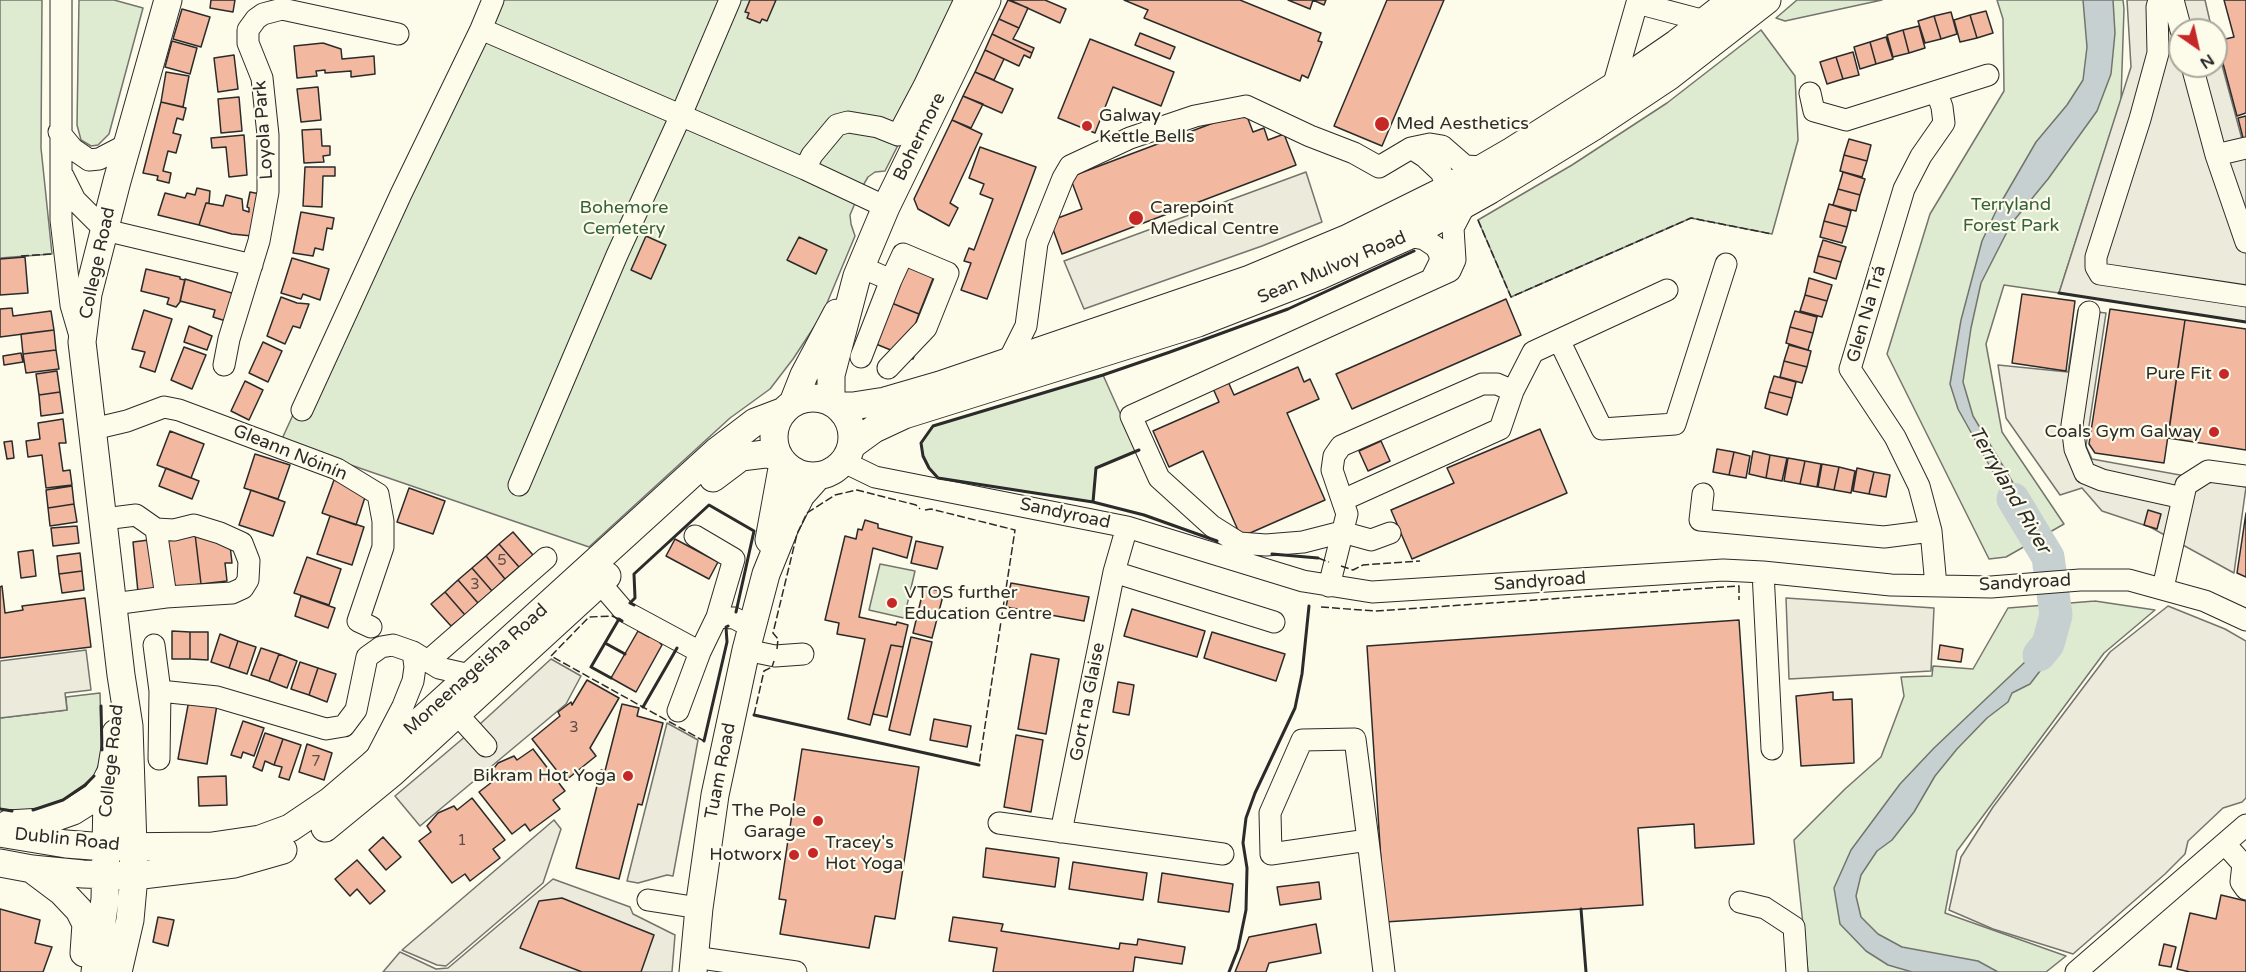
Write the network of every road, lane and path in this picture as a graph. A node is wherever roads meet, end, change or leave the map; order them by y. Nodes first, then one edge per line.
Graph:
1 (61, 0) edge
2 (168, 0) edge
3 (493, 0) edge
4 (730, 0) edge
5 (965, 0) edge
6 (987, 0) edge
7 (1732, 0) edge
8 (1767, 0) edge
9 (2159, 0) edge
10 (2173, 0) edge
11 (2178, 18) edge
12 (1705, 21) junction
13 (481, 29) junction
14 (398, 34) dead end
15 (1988, 75) dead end
16 (2195, 78) edge
17 (1613, 87) junction
18 (1810, 93) dead end
19 (1937, 93) junction
20 (681, 115) junction
21 (60, 132) junction
22 (126, 145) junction
23 (1411, 148) junction
24 (2246, 148) edge
25 (2216, 155) junction
26 (1484, 167) junction
27 (805, 169) junction
28 (60, 170) junction
29 (1453, 203) junction
30 (886, 207) junction
31 (105, 230) junction
32 (1407, 236) junction
33 (2246, 242) edge
34 (1726, 264) dead end
35 (252, 266) junction
36 (859, 272) junction
37 (891, 280) junction
38 (1429, 281) junction
39 (1667, 290) dead end
40 (2246, 296) edge
41 (2089, 312) dead end
42 (1559, 340) junction
43 (82, 342) junction
44 (850, 352) junction
45 (1008, 362) junction
46 (224, 365) dead end
47 (888, 368) junction
48 (1513, 391) junction
49 (892, 399) junction
50 (834, 404) junction
51 (788, 407) junction
52 (302, 410) dead end
53 (93, 429) junction
54 (848, 454) junction
55 (781, 460) junction
56 (2246, 476) edge
57 (817, 477) junction
58 (519, 485) dead end
59 (1703, 494) dead end
60 (2183, 498) junction
61 (1343, 500) junction
62 (104, 519) junction
63 (1127, 527) junction
64 (156, 529) junction
65 (1931, 531) junction
66 (1342, 532) junction
67 (1390, 533) dead end
68 (695, 536) dead end
69 (546, 558) dead end
70 (1114, 572) junction
71 (1763, 572) junction
72 (766, 574) junction
73 (600, 583) junction
74 (1329, 586) junction
75 (1936, 586) junction
76 (2163, 588) junction
77 (166, 597) junction
78 (113, 604) junction
79 (717, 616) junction
80 (2246, 620) edge
81 (1274, 622) dead end
82 (371, 627) dead end
83 (749, 638) junction
84 (154, 645) dead end
85 (700, 652) junction
86 (803, 654) dead end
87 (420, 656) junction
88 (121, 675) junction
89 (470, 675) junction
90 (160, 691) junction
91 (678, 711) dead end
92 (458, 714) junction
93 (486, 746) dead end
94 (1772, 748) dead end
95 (159, 759) dead end
96 (372, 765) junction
97 (112, 770) junction
98 (999, 823) dead end
99 (0, 824) edge
100 (2246, 825) edge
101 (1061, 832) junction
102 (0, 833) edge
103 (1368, 840) junction
104 (2225, 844) junction
105 (134, 846) junction
106 (105, 847) junction
107 (1223, 854) dead end
108 (0, 863) edge
109 (2245, 864) edge
110 (32, 869) junction
111 (106, 876) junction
112 (134, 876) junction
113 (2246, 889) edge
114 (648, 900) dead end
115 (1740, 902) dead end
116 (699, 908) junction
117 (693, 965) edge
118 (81, 972) edge
119 (96, 972) edge
120 (118, 972) edge
121 (796, 972) edge
122 (1384, 972) edge
123 (1797, 972) edge
124 (2076, 972) edge

1 - 21 street
2 - 22 main road, College Road
3 - 13 street
4 - 20 street
5 - 27 street
6 - 30 main road, Bohermore
7 - 12 main road, Sean Mulvoy Road
8 - 29 main road, Sean Mulvoy Road
9 - 40 street
10 - 11 street
12 - 17 main road, Sean Mulvoy Road
12 - 17 street
13 - 20 street
13 - 52 street
14 - 35 street, Loyola Park
15 - 19 street
16 - 25 street
17 - 26 main road, Sean Mulvoy Road
18 - 19 street
19 - 65 street, Glen Na Trá
20 - 27 street
20 - 58 street
21 - 22 street
21 - 28 street
22 - 31 main road, College Road
23 - 26 street
23 - 29 street
23 - 45 street
24 - 25 street
25 - 33 street
26 - 29 main road, Sean Mulvoy Road
27 - 30 street
28 - 31 street
28 - 43 street
29 - 32 main road, Sean Mulvoy Road
29 - 38 street
29 - 45 main road, Sean Mulvoy Road
30 - 36 main road, Bohermore
31 - 35 street
31 - 43 main road, College Road
32 - 38 street
32 - 54 main road, Sean Mulvoy Road
34 - 42 street
35 - 46 street, Loyola Park
36 - 37 street
36 - 44 main road, Bohermore
36 - 51 main road, Bohermore
37 - 44 street
37 - 47 street
38 - 66 street
39 - 42 street
41 - 60 street
42 - 48 street
43 - 53 main road, College Road
44 - 47 street
44 - 50 main road, Bohermore
45 - 49 main road, Sean Mulvoy Road
47 - 49 street
48 - 61 street
48 - 61 street
49 - 50 main road, Sean Mulvoy Road
50 - 51 main road
50 - 54 main road
51 - 55 main road
51 - 89 main road, Moneenageisha Road
53 - 62 main road, College Road
53 - 82 street, Gleann Nóinín
54 - 57 main road
54 - 63 street, Sandyroad
55 - 57 main road
55 - 72 main road, Tuam Road
55 - 73 main road, Moneenageisha Road
56 - 60 street
57 - 72 main road, Tuam Road
59 - 65 street
60 - 76 street
61 - 66 street
62 - 64 street
62 - 78 main road, College Road
63 - 70 street, Gort na Glaise
63 - 74 street, Sandyroad
64 - 77 street
64 - 77 street
65 - 75 street, Glen Na Trá
66 - 67 street
66 - 74 street
68 - 79 street
69 - 87 street
70 - 81 street
70 - 101 street, Gort na Glaise
71 - 74 street, Sandyroad
71 - 75 street, Sandyroad
71 - 94 street
72 - 83 main road, Tuam Road
73 - 85 street
73 - 92 main road, Moneenageisha Road
75 - 76 street, Sandyroad
76 - 80 street, Sandyroad
77 - 78 street
78 - 88 main road, College Road
79 - 83 street
79 - 85 street
83 - 86 street
83 - 116 main road, Tuam Road
84 - 90 street
85 - 91 street
87 - 89 street
87 - 90 street
87 - 96 street
88 - 97 main road, College Road
88 - 105 main road, College Road
89 - 96 main road, Moneenageisha Road
90 - 95 street
92 - 93 street
92 - 112 main road, Moneenageisha Road
96 - 105 main road, Moneenageisha Road
97 - 99 main road
97 - 106 main road, College Road
98 - 101 street
100 - 104 street
101 - 107 street
102 - 106 main road, Dublin Road
103 - 103 street
103 - 122 street
104 - 109 street
104 - 124 street
105 - 106 main road, Dublin Road
105 - 112 main road, College Road
106 - 111 main road, College Road
108 - 110 main road, Dublin Road
109 - 113 street
110 - 111 main road, Dublin Road
110 - 118 main road
111 - 112 main road, Dublin Road
111 - 119 main road, College Road
112 - 120 main road, College Road
114 - 116 street
115 - 123 street
116 - 117 main road, Tuam Road
117 - 121 street

